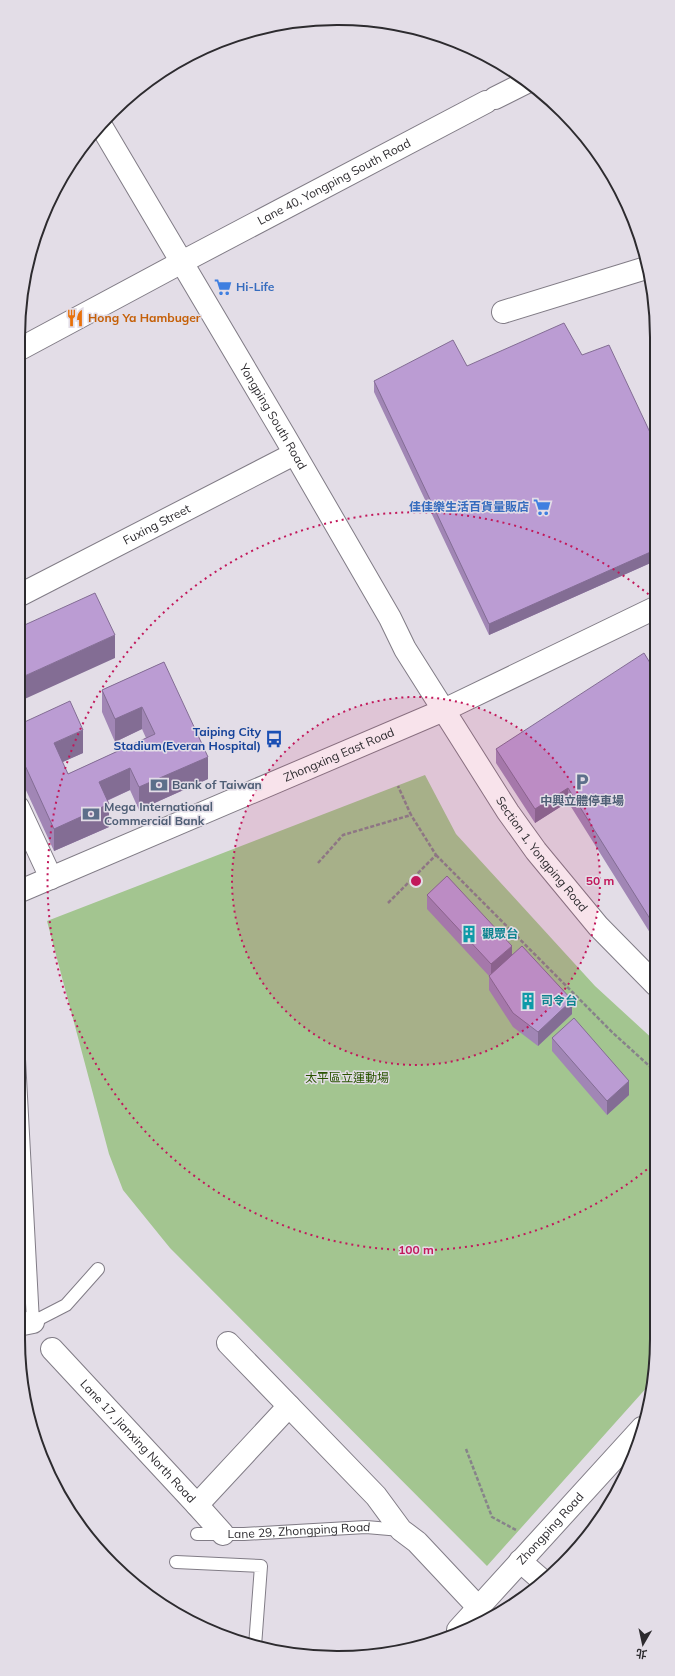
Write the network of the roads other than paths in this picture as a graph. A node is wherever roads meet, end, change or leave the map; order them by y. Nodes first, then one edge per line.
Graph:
1 (521, 85) edge
2 (104, 130) edge
3 (182, 262) junction
4 (642, 269) edge
5 (503, 312) dead end
6 (25, 346) edge
7 (294, 454) junction
8 (25, 592) edge
9 (650, 610) edge
10 (444, 710) junction
11 (25, 822) edge
12 (51, 878) junction
13 (25, 889) edge
14 (650, 979) edge
15 (98, 1269) dead end
16 (25, 1285) edge
17 (26, 1323) edge
18 (228, 1343) dead end
19 (52, 1349) dead end
20 (289, 1406) junction
21 (634, 1437) edge
22 (198, 1505) junction
23 (401, 1530) junction
24 (197, 1534) dead end
25 (223, 1534) junction
26 (520, 1561) junction
27 (176, 1562) dead end
28 (539, 1577) edge
29 (478, 1607) junction
30 (463, 1625) edge
31 (255, 1640) edge

1 - 3 street, Lane 40, Yongping South Road
2 - 3 street, Yongping South Road
3 - 6 street, Lane 40, Yongping South Road
3 - 7 street, Yongping South Road
4 - 5 street
7 - 8 street, Fuxing Street
7 - 10 street, Yongping South Road
9 - 10 street, Zhongxing East Road
10 - 12 street, Zhongxing East Road
10 - 14 street, Section 1, Yongping Road
11 - 12 street
12 - 13 street, Zhongxing East Road
15 - 17 lane
16 - 17 lane
18 - 20 street
19 - 22 street, Lane 17, Jianxing North Road
20 - 22 street
20 - 23 street
21 - 26 street, Zhongping Road
22 - 25 street, Lane 17, Jianxing North Road
23 - 25 lane, Lane 29, Zhongping Road
23 - 29 street
24 - 25 lane, Lane 29, Zhongping Road
26 - 28 street
26 - 29 street, Zhongping Road
27 - 31 lane
29 - 30 street, Zhongping Road

